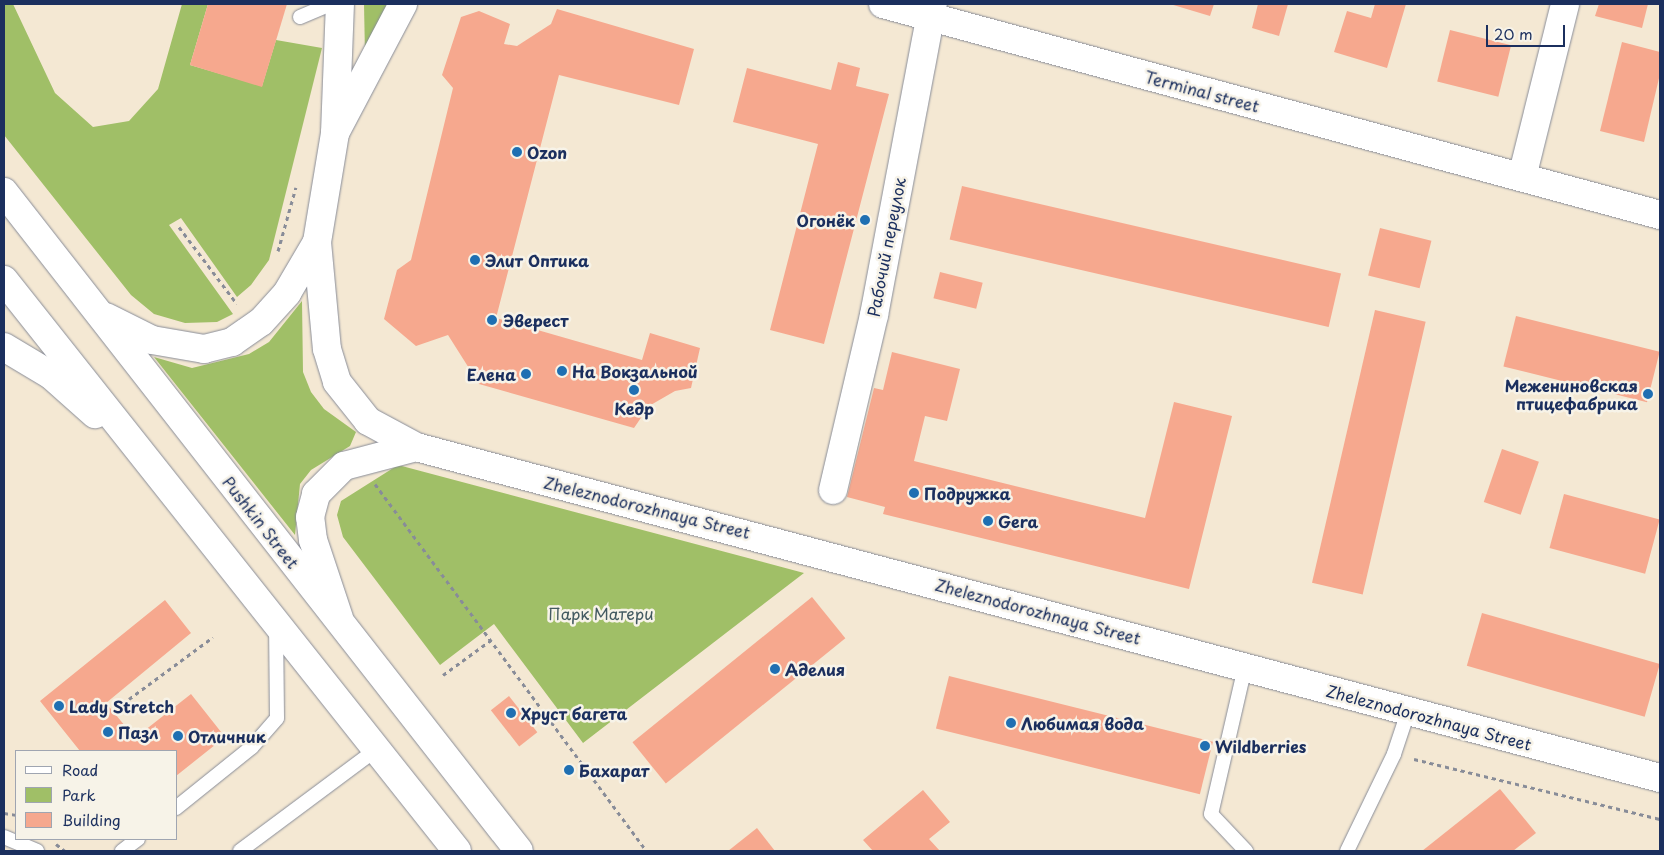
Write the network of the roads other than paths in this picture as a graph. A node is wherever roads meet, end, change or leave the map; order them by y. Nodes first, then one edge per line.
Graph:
1 (330, 4) edge
2 (340, 4) edge
3 (403, 4) edge
4 (883, 4) edge
5 (1565, 4) edge
6 (931, 10) edge
7 (300, 17) dead end
8 (335, 133) junction
9 (1522, 177) junction
10 (4, 192) edge
11 (1660, 215) edge
12 (317, 242) junction
13 (4, 280) edge
14 (100, 314) junction
15 (4, 347) edge
16 (416, 447) junction
17 (150, 462) junction
18 (833, 490) dead end
19 (275, 620) junction
20 (340, 622) junction
21 (1245, 668) junction
22 (1408, 712) junction
23 (377, 749) junction
24 (1660, 778) edge
25 (178, 806) edge
26 (4, 837) edge
27 (137, 840) edge
28 (37, 851) edge
29 (122, 851) edge
30 (240, 851) edge
31 (457, 851) edge
32 (519, 851) edge
33 (1246, 851) edge
34 (1347, 851) edge

1 - 7 lane
2 - 8 main road
3 - 8 main road
4 - 6 main road, Terminal street
5 - 9 main road
6 - 9 main road, Terminal street
6 - 18 main road, Рабочий переулок
8 - 12 main road
9 - 11 main road, Terminal street
10 - 14 main road, Pushkin Street
12 - 14 main road
12 - 16 main road, Zheleznodorozhnaya Street
13 - 17 main road
14 - 20 main road, Pushkin Street
15 - 17 main road
16 - 20 main road
16 - 21 main road, Zheleznodorozhnaya Street
17 - 19 main road
19 - 23 main road
19 - 25 lane
20 - 32 main road, Pushkin Street
21 - 22 main road, Zheleznodorozhnaya Street
21 - 33 lane
22 - 24 main road, Zheleznodorozhnaya Street
22 - 34 lane
23 - 30 lane
23 - 31 main road
26 - 28 lane
27 - 29 lane

